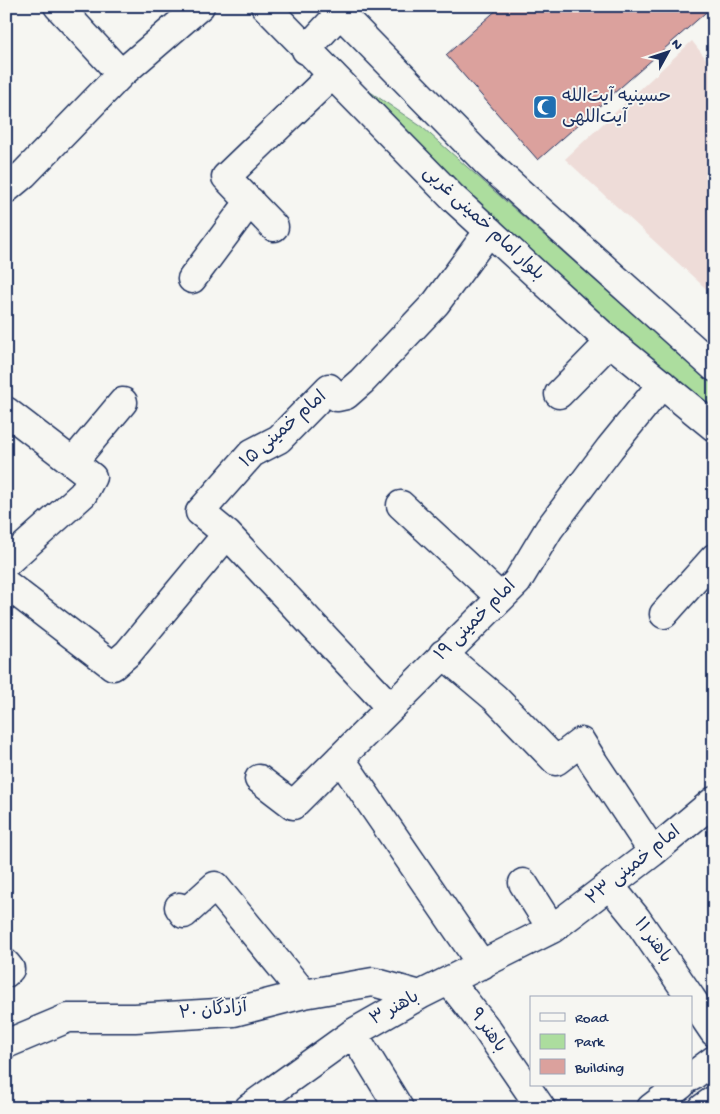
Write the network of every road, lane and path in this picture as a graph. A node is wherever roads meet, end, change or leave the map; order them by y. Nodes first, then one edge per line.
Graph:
1 (58, 6) edge
2 (200, 6) edge
3 (265, 6) edge
4 (341, 9) edge
5 (306, 50) junction
6 (121, 74) junction
7 (332, 75) junction
8 (6, 188) edge
9 (250, 202) junction
10 (274, 227) dead end
11 (489, 231) junction
12 (192, 279) dead end
13 (610, 342) junction
14 (714, 367) edge
15 (662, 384) junction
16 (559, 394) dead end
17 (122, 402) dead end
18 (6, 411) edge
19 (714, 427) edge
20 (83, 470) junction
21 (401, 506) dead end
22 (227, 534) junction
23 (714, 558) edge
24 (6, 563) edge
25 (6, 584) edge
26 (500, 597) junction
27 (664, 614) dead end
28 (443, 654) junction
29 (390, 707) junction
30 (340, 758) junction
31 (259, 779) dead end
32 (714, 801) edge
33 (653, 852) junction
34 (523, 883) dead end
35 (610, 886) junction
36 (179, 907) dead end
37 (552, 929) junction
38 (6, 964) edge
39 (482, 964) junction
40 (6, 973) edge
41 (449, 981) junction
42 (304, 994) junction
43 (420, 995) junction
44 (690, 996) edge
45 (692, 999) edge
46 (714, 1032) edge
47 (353, 1033) junction
48 (6, 1044) edge
49 (714, 1060) edge
50 (692, 1077) edge
51 (680, 1086) edge
52 (714, 1100) edge
53 (249, 1108) edge
54 (399, 1108) edge
55 (541, 1108) edge
56 (651, 1108) edge
57 (704, 1108) edge

1 - 6 street
2 - 6 street
3 - 5 street, بلوار امام خمینی غربی
4 - 5 street
4 - 14 street
5 - 7 street, بلوار امام خمینی غربی
6 - 8 street
7 - 9 street
7 - 11 street, بلوار امام خمینی غربی
9 - 10 street
9 - 12 street
11 - 13 street, بلوار امام خمینی غربی
11 - 22 street, امام خمینی ۱۵
13 - 15 street, بلوار امام خمینی غربی
13 - 16 street
15 - 19 street, بلوار امام خمینی غربی
15 - 26 street, امام خمینی ۱۹
17 - 20 street
18 - 20 street
20 - 24 street
21 - 26 street
22 - 25 street
22 - 29 street
23 - 27 street
26 - 28 street, امام خمینی ۱۹
28 - 29 street, امام خمینی ۱۹
28 - 33 street
29 - 30 street, امام خمینی ۱۹
30 - 31 street, امام خمینی ۱۹
30 - 39 street
32 - 33 street, امام خمینی ۲۳
33 - 35 street, امام خمینی ۲۳
34 - 37 street
35 - 37 street, امام خمینی ۲۳
35 - 44 street, باهنر ۱۱
36 - 42 street
37 - 39 street, باهنر ۳
38 - 40 street
39 - 41 street, باهنر ۳
41 - 43 street, باهنر ۳
41 - 55 street, باهنر ۹
42 - 43 street, آزادگان ۲۰
42 - 48 street, آزادگان ۲۰
43 - 47 street, باهنر ۳
45 - 46 street, باهنر ۱۱
47 - 53 street, باهنر ۳
47 - 54 street
49 - 50 street
51 - 56 street
52 - 57 street

